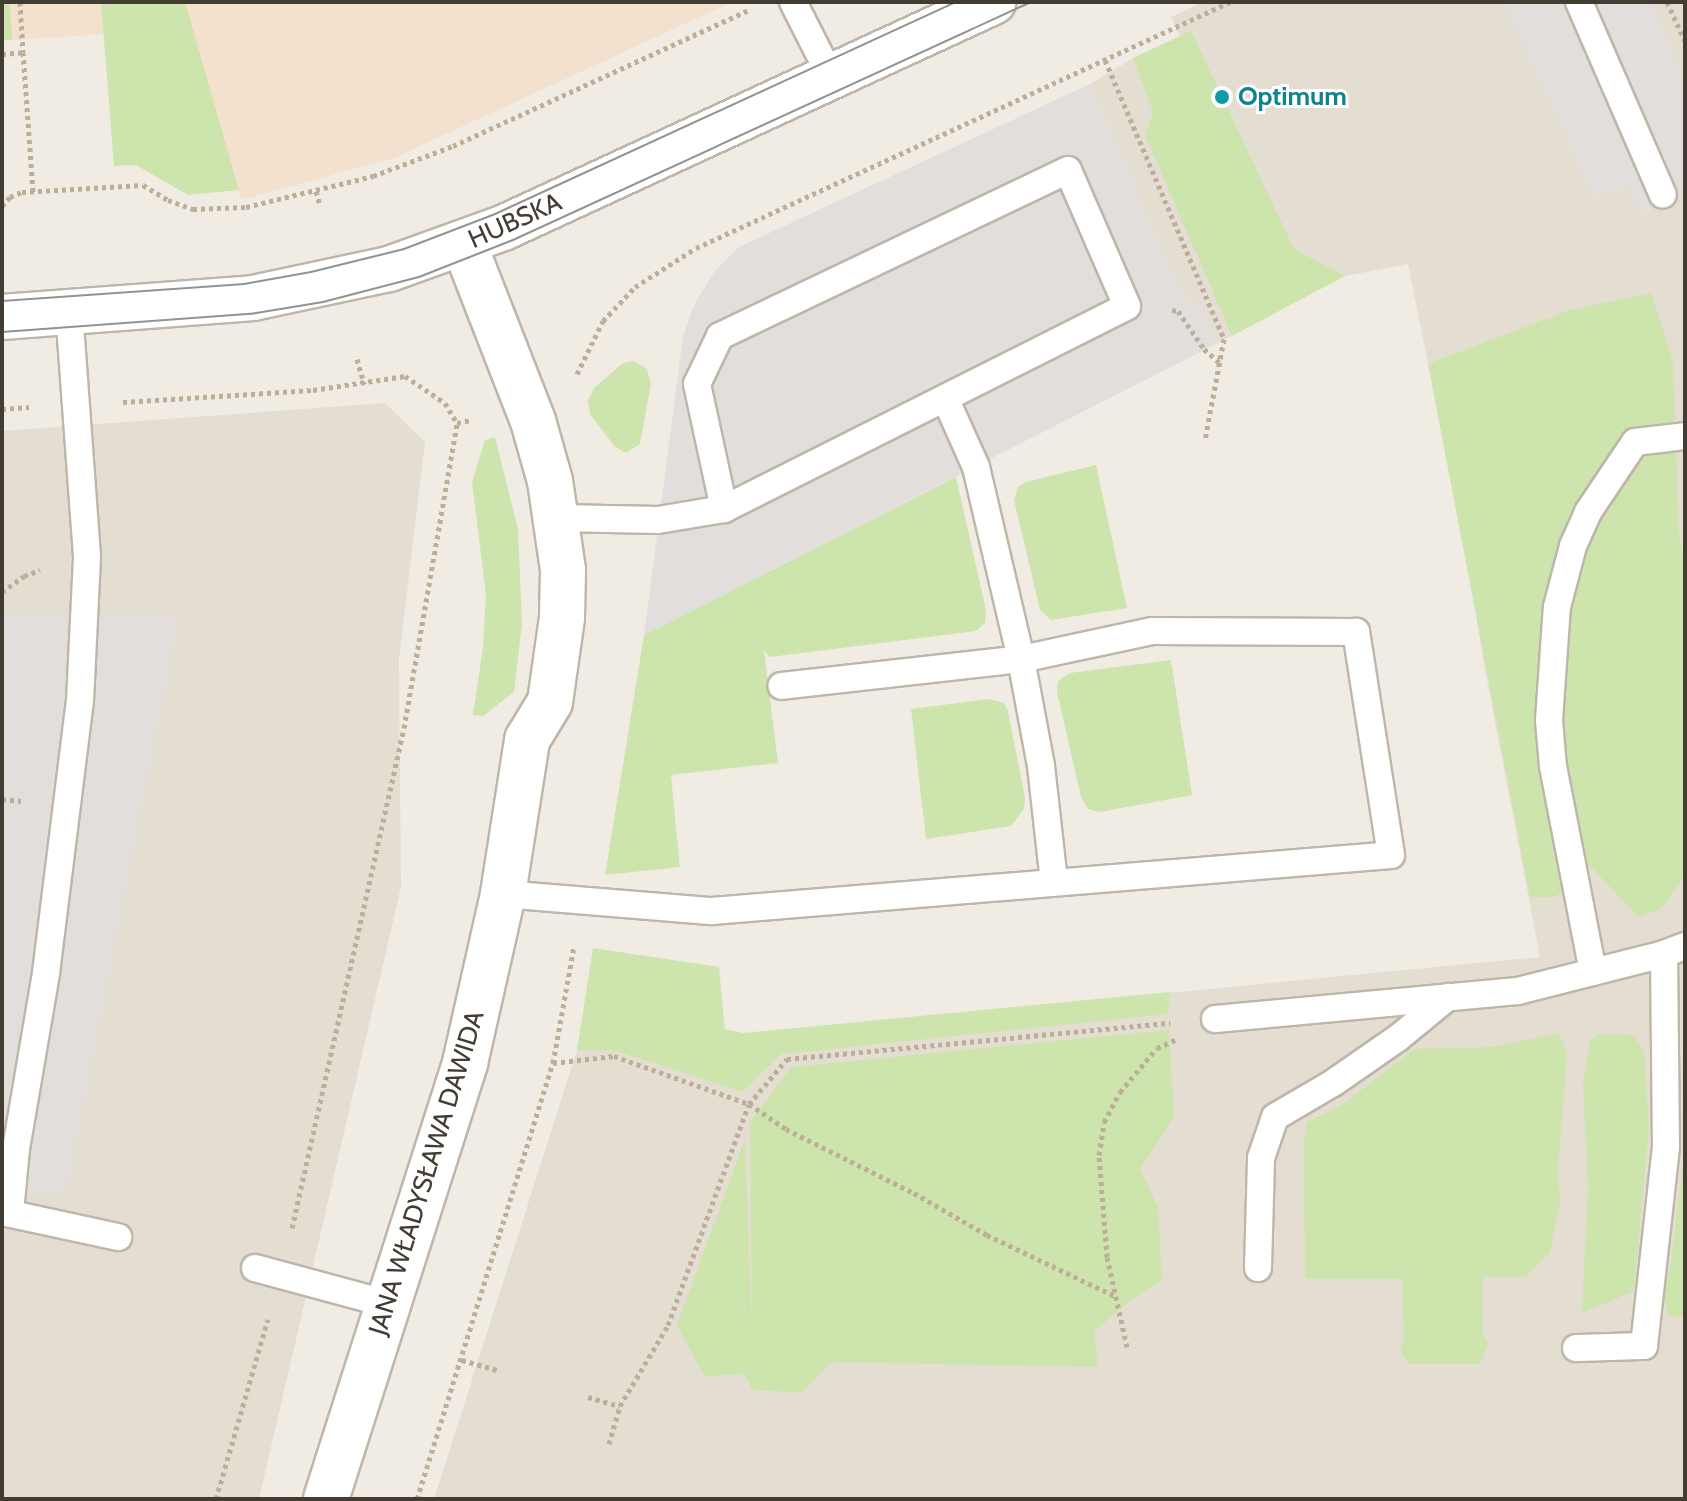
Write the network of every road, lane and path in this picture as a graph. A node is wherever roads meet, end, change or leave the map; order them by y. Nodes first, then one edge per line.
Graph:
1 (20, 2) edge
2 (793, 2) edge
3 (993, 2) edge
4 (1230, 2) edge
5 (1579, 2) edge
6 (1667, 2) edge
7 (756, 7) dead end
8 (1685, 41) edge
9 (23, 52) junction
10 (2, 54) edge
11 (1105, 60) junction
12 (831, 77) junction
13 (316, 191) junction
14 (33, 192) junction
15 (1663, 195) dead end
16 (320, 205) dead end
17 (2, 206) edge
18 (464, 244) junction
19 (1127, 306) junction
20 (69, 313) junction
21 (2, 317) edge
22 (357, 359) dead end
23 (1220, 363) junction
24 (573, 380) dead end
25 (364, 384) junction
26 (945, 398) junction
27 (76, 405) junction
28 (482, 418) dead end
29 (457, 423) junction
30 (1685, 436) edge
31 (1205, 440) dead end
32 (724, 509) junction
33 (558, 518) junction
34 (1021, 659) junction
35 (782, 686) dead end
36 (1054, 882) junction
37 (503, 894) junction
38 (583, 902) junction
39 (1675, 950) edge
40 (1593, 972) junction
41 (1448, 997) junction
42 (1215, 1019) junction
43 (553, 1063) junction
44 (749, 1104) junction
45 (6, 1212) edge
46 (118, 1237) dead end
47 (255, 1268) dead end
48 (1258, 1268) dead end
49 (281, 1275) junction
50 (1115, 1296) junction
51 (388, 1304) junction
52 (1127, 1347) dead end
53 (1576, 1348) dead end
54 (462, 1360) junction
55 (500, 1371) dead end
56 (588, 1397) dead end
57 (620, 1406) junction
58 (609, 1444) dead end
59 (218, 1499) edge
60 (326, 1499) edge
61 (417, 1499) edge

1 - 9 path
2 - 12 lane
3 - 12 street, HUBSKA
4 - 11 path
5 - 15 lane
6 - 8 path
7 - 13 path
9 - 10 path
9 - 14 path
11 - 23 path
11 - 24 path
12 - 18 street, HUBSKA
13 - 14 path
13 - 16 path
14 - 17 path
18 - 20 street, HUBSKA
18 - 33 street, JANA WŁADYSŁAWA DAWIDA
19 - 23 path
19 - 26 lane
19 - 32 lane
20 - 21 street, HUBSKA
20 - 27 lane
22 - 25 path
23 - 31 path
25 - 27 path
25 - 29 path
26 - 32 lane
26 - 34 lane
27 - 45 lane
28 - 29 path
29 - 49 path
30 - 40 lane
32 - 33 lane
33 - 37 street, JANA WŁADYSŁAWA DAWIDA
34 - 35 lane
34 - 36 lane
34 - 36 lane
36 - 38 lane
37 - 38 lane
37 - 51 street, JANA WŁADYSŁAWA DAWIDA
38 - 43 path
39 - 40 lane
39 - 53 lane
40 - 41 lane
41 - 42 lane
41 - 48 lane
42 - 44 path
42 - 50 path
43 - 44 path
43 - 54 path
44 - 50 path
44 - 57 path
45 - 46 lane
47 - 49 lane
49 - 51 lane
49 - 59 path
50 - 52 path
51 - 60 street, JANA WŁADYSŁAWA DAWIDA
54 - 55 path
54 - 61 path
56 - 57 path
57 - 58 path

